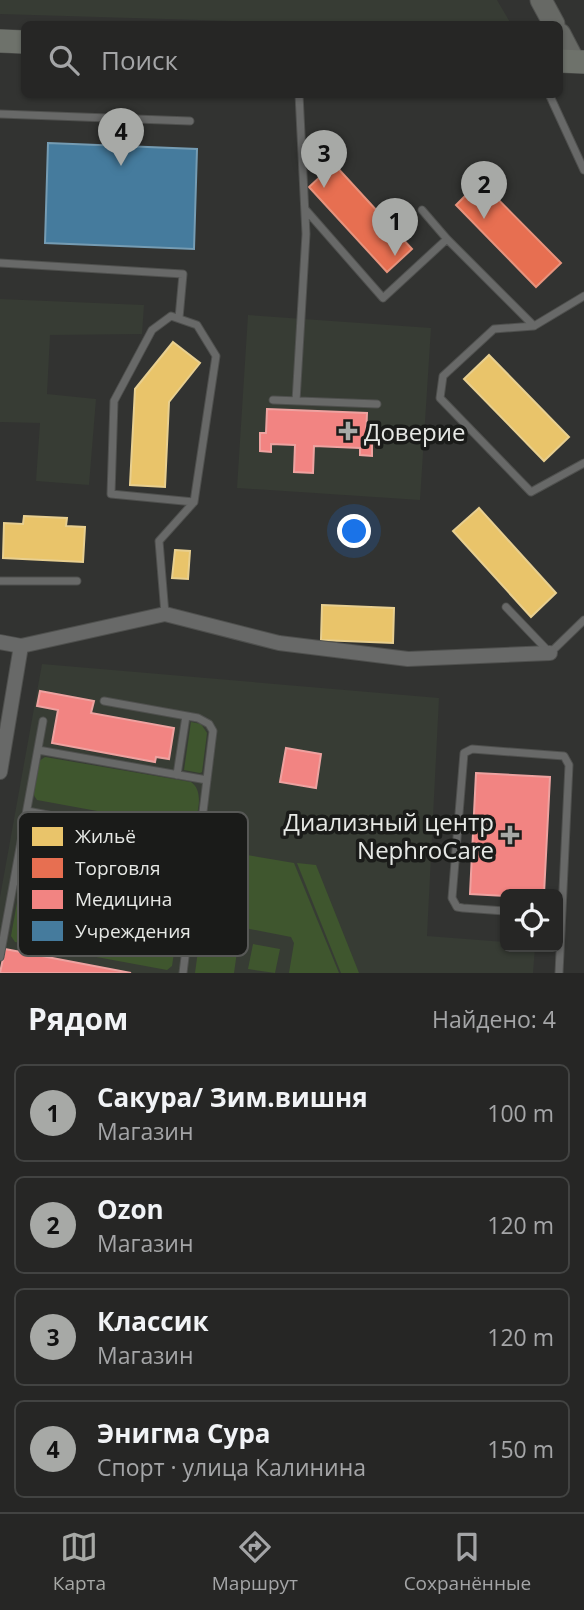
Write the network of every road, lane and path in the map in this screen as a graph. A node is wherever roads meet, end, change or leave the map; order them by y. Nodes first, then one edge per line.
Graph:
1 (541, 0) edge
2 (552, 21) edge
3 (0, 41) edge
4 (21, 42) edge
5 (563, 42) edge
6 (572, 61) edge
7 (299, 98) edge
8 (551, 98) edge
9 (0, 114) edge
10 (190, 121) dead end
11 (584, 170) edge
12 (305, 208) junction
13 (422, 210) dead end
14 (447, 239) junction
15 (0, 263) edge
16 (584, 296) edge
17 (179, 318) junction
18 (534, 326) junction
19 (273, 400) dead end
20 (296, 401) junction
21 (377, 404) dead end
22 (584, 463) edge
23 (194, 502) junction
24 (0, 581) edge
25 (77, 581) dead end
26 (506, 607) dead end
27 (165, 614) junction
28 (584, 620) edge
29 (0, 642) edge
30 (21, 646) junction
31 (550, 653) junction
32 (104, 701) dead end
33 (186, 716) junction
34 (43, 721) dead end
35 (38, 750) junction
36 (0, 772) edge
37 (177, 775) junction
38 (207, 780) junction
39 (27, 811) joint
40 (32, 812) edge
41 (203, 812) edge
42 (18, 859) edge
43 (14, 881) junction
44 (18, 882) edge
45 (561, 889) edge
46 (500, 911) edge
47 (559, 952) edge
48 (0, 957) edge
49 (559, 973) edge

1 - 2 main road
3 - 4 main road
5 - 6 main road
7 - 12 lane
8 - 11 lane
9 - 10 lane
12 - 14 lane
12 - 20 lane
13 - 14 lane
14 - 18 lane
15 - 17 lane
16 - 18 lane
17 - 23 lane
17 - 23 lane
18 - 22 lane
19 - 20 lane
20 - 21 lane
23 - 27 lane
24 - 25 lane
26 - 31 lane
27 - 30 street
27 - 31 street
28 - 31 lane
29 - 30 street
30 - 36 street
32 - 33 lane
33 - 37 lane
33 - 38 lane
34 - 35 lane
35 - 37 lane
35 - 39 lane
37 - 38 lane
38 - 41 lane
39 - 40 lane
42 - 43 lane
43 - 44 lane
43 - 48 lane
45 - 46 lane
47 - 49 lane

